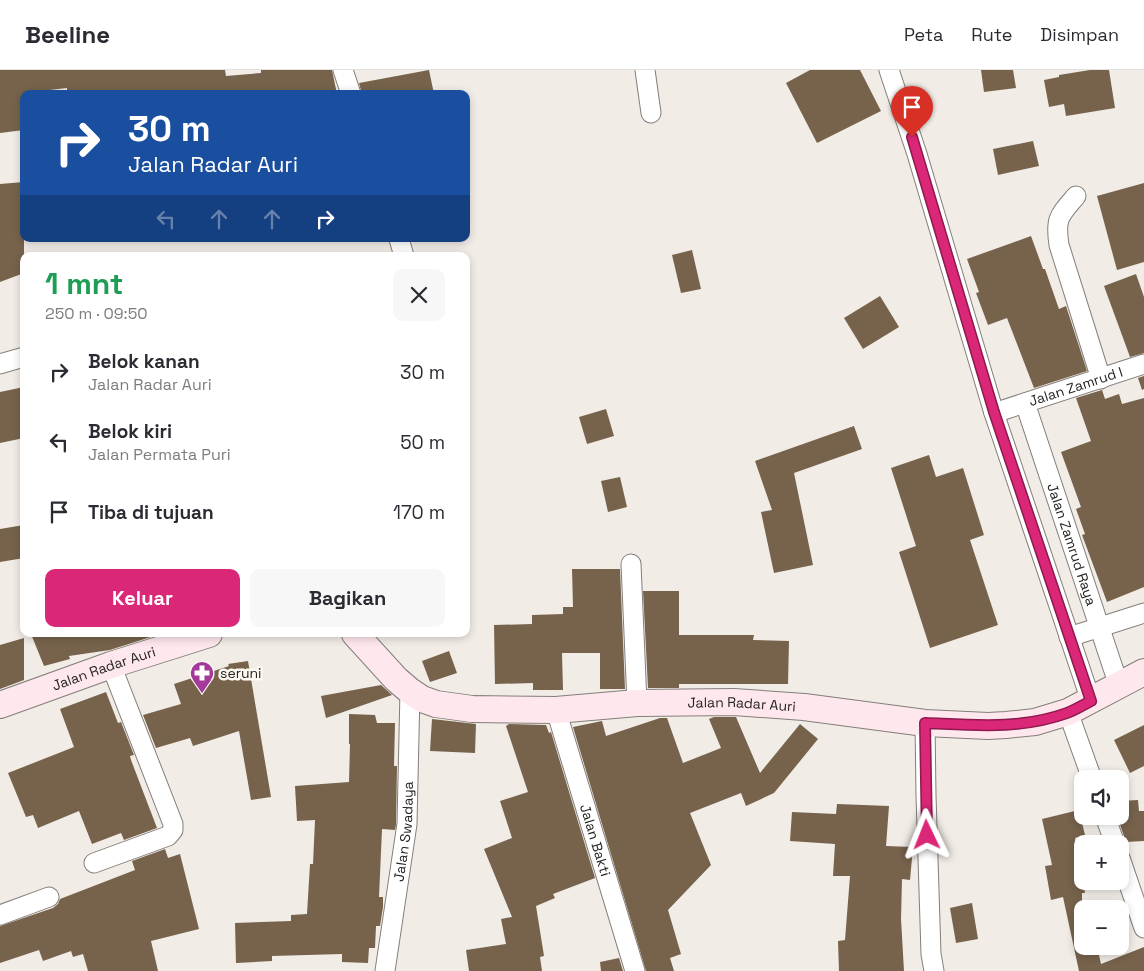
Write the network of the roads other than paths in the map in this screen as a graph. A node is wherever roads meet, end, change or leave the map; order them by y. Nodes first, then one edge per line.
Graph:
1 (343, 70) edge
2 (645, 70) edge
3 (889, 70) edge
4 (350, 90) edge
5 (651, 112) dead end
6 (1076, 196) dead end
7 (20, 358) edge
8 (0, 364) edge
9 (1144, 364) edge
10 (1101, 379) junction
11 (1009, 408) junction
12 (631, 564) dead end
13 (1144, 613) edge
14 (1099, 626) junction
15 (200, 637) edge
16 (358, 637) edge
17 (1069, 637) junction
18 (111, 666) junction
19 (1144, 672) edge
20 (1119, 686) junction
21 (410, 691) junction
22 (1091, 701) junction
23 (637, 703) junction
24 (0, 705) edge
25 (556, 710) junction
26 (1068, 712) junction
27 (925, 723) junction
28 (1089, 770) edge
29 (94, 863) dead end
30 (1129, 884) edge
31 (49, 898) dead end
32 (0, 915) edge
33 (1144, 928) edge
34 (385, 971) edge
35 (635, 971) edge
36 (934, 971) edge

1 - 4 street
2 - 5 street
3 - 11 street
6 - 10 street
7 - 8 street
9 - 10 street, Jalan Zamrud I
10 - 11 street, Jalan Zamrud I
11 - 14 street, Jalan Zamrud Raya
11 - 17 street
12 - 23 street
13 - 14 street
14 - 17 street
14 - 20 street, Jalan Zamrud Raya
15 - 18 main road, Jalan Radar Auri
16 - 21 main road, Jalan Radar Auri
17 - 22 street
18 - 24 main road, Jalan Radar Auri
18 - 29 street
19 - 20 main road, Jalan Radar Auri
20 - 22 main road, Jalan Radar Auri
21 - 25 main road, Jalan Radar Auri
21 - 34 street, Jalan Swadaya
22 - 26 main road, Jalan Radar Auri
23 - 25 main road, Jalan Radar Auri
23 - 27 main road, Jalan Radar Auri
25 - 35 street, Jalan Bakti
26 - 27 main road, Jalan Radar Auri
26 - 28 street
27 - 36 street
30 - 33 street
31 - 32 street

